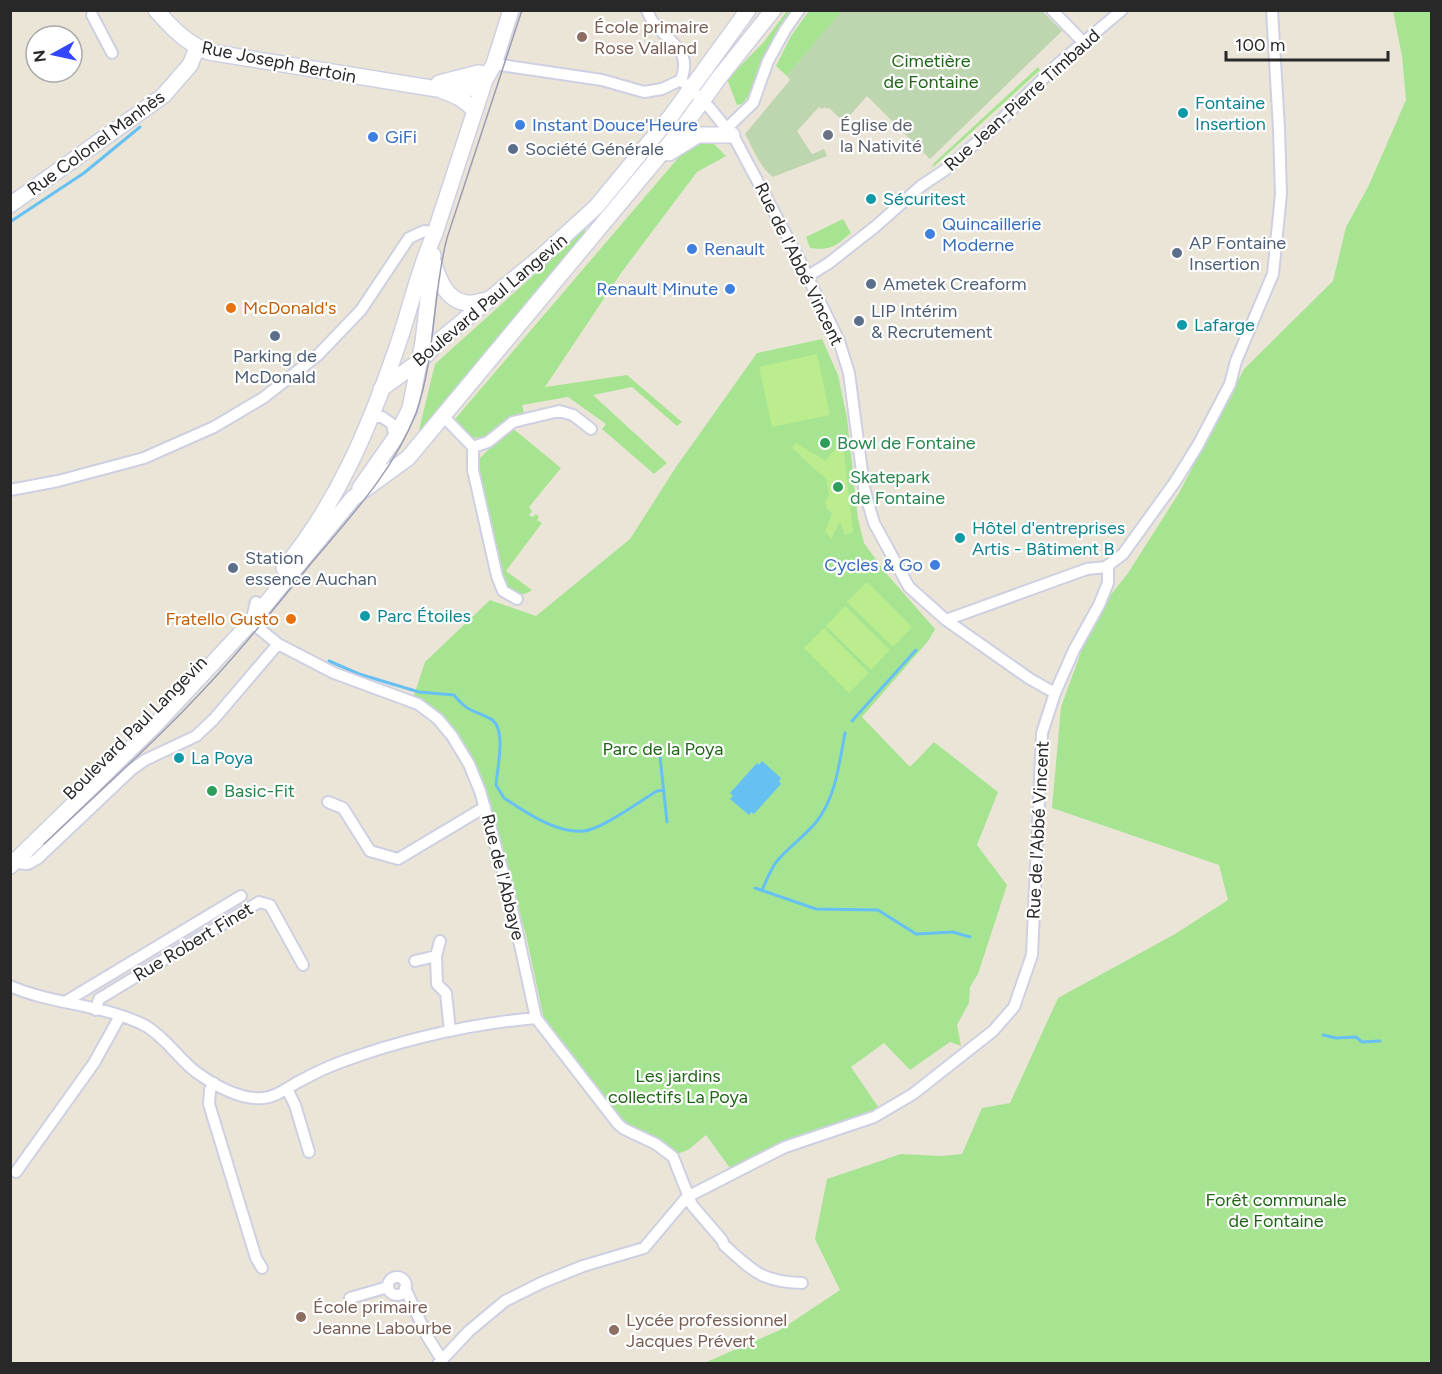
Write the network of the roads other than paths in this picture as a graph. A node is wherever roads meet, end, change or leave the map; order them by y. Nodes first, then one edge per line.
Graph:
1 (156, 10) edge
2 (511, 10) edge
3 (647, 10) edge
4 (748, 10) edge
5 (773, 10) edge
6 (799, 10) edge
7 (1053, 10) edge
8 (1122, 10) edge
9 (1272, 10) edge
10 (92, 15) dead end
11 (1083, 42) junction
12 (197, 48) junction
13 (112, 53) dead end
14 (489, 73) junction
15 (686, 84) junction
16 (416, 86) junction
17 (437, 89) junction
18 (703, 100) junction
19 (475, 111) junction
20 (729, 131) junction
21 (650, 167) junction
22 (10, 206) edge
23 (435, 233) junction
24 (432, 257) junction
25 (808, 276) junction
26 (490, 300) junction
27 (421, 360) junction
28 (381, 389) junction
29 (443, 416) junction
30 (371, 417) junction
31 (591, 429) dead end
32 (428, 433) junction
33 (362, 437) junction
34 (395, 438) junction
35 (473, 447) junction
36 (380, 462) junction
37 (10, 490) edge
38 (353, 498) junction
39 (1108, 565) junction
40 (517, 599) dead end
41 (256, 602) junction
42 (946, 620) junction
43 (251, 622) junction
44 (278, 644) junction
45 (1054, 693) junction
46 (328, 802) dead end
47 (485, 807) junction
48 (12, 860) edge
49 (241, 896) dead end
50 (440, 941) dead end
51 (436, 956) junction
52 (415, 961) dead end
53 (303, 965) dead end
54 (10, 986) edge
55 (65, 1002) junction
56 (96, 1010) junction
57 (120, 1016) junction
58 (536, 1018) junction
59 (450, 1030) junction
60 (214, 1083) junction
61 (287, 1089) junction
62 (309, 1152) dead end
63 (16, 1172) dead end
64 (687, 1197) junction
65 (262, 1268) dead end
66 (802, 1283) dead end
67 (350, 1298) dead end
68 (440, 1362) edge

1 - 12 main road, Rue Joseph Bertoin
2 - 14 main road
3 - 15 street
4 - 15 main road, Boulevard Paul Langevin
5 - 18 main road, Boulevard Paul Langevin
6 - 20 street
7 - 11 street
8 - 11 street, Rue Jean-Pierre Timbaud
9 - 39 street
10 - 13 street
11 - 25 street, Rue Jean-Pierre Timbaud
12 - 16 main road, Rue Joseph Bertoin
12 - 22 main road, Rue Colonel Manhès
14 - 15 street
14 - 16 main road, Rue Joseph Bertoin
14 - 17 main road, Rue Joseph Bertoin
14 - 19 main road
15 - 18 street, Rue de l'Abbé Vincent
15 - 26 main road, Boulevard Paul Langevin
16 - 17 main road, Rue Joseph Bertoin
17 - 19 main road, Rue Joseph Bertoin
18 - 20 street, Rue de l'Abbé Vincent
18 - 21 main road, Boulevard Paul Langevin
19 - 23 main road
20 - 21 main road
20 - 25 street, Rue de l'Abbé Vincent
21 - 29 main road, Boulevard Paul Langevin
23 - 24 main road
23 - 28 main road
23 - 37 street
24 - 26 main road
24 - 27 main road
25 - 42 street, Rue de l'Abbé Vincent
26 - 27 main road, Boulevard Paul Langevin
27 - 28 main road, Boulevard Paul Langevin
27 - 34 main road
28 - 30 main road, Boulevard Paul Langevin
29 - 32 main road, Boulevard Paul Langevin
29 - 35 street
30 - 33 main road, Boulevard Paul Langevin
30 - 34 street
31 - 35 street
32 - 36 main road, Boulevard Paul Langevin
32 - 38 main road, Boulevard Paul Langevin
33 - 36 main road
33 - 41 main road, Boulevard Paul Langevin
34 - 36 main road
35 - 40 street
36 - 38 main road
38 - 43 main road, Boulevard Paul Langevin
39 - 42 street
39 - 45 street
41 - 43 street, Boulevard Paul Langevin
41 - 48 main road, Boulevard Paul Langevin
42 - 45 street, Rue de l'Abbé Vincent
43 - 44 street, Rue de l'Abbaye
43 - 48 main road, Boulevard Paul Langevin
44 - 47 street, Rue de l'Abbaye
44 - 48 street, Boulevard Paul Langevin
45 - 64 street, Rue de l'Abbé Vincent
46 - 47 street
47 - 58 street, Rue de l'Abbaye
49 - 55 street, Rue Robert Finet
50 - 51 street
51 - 52 street
51 - 59 street
53 - 56 street, Rue Robert Finet
54 - 55 street
55 - 56 street
56 - 57 street
57 - 60 street
57 - 63 street
58 - 59 street
58 - 64 street, Rue de l'Abbaye
59 - 61 street
60 - 61 street
60 - 65 street
61 - 62 street
64 - 66 street, Rue de l'Abbaye
64 - 68 street
67 - 68 street

